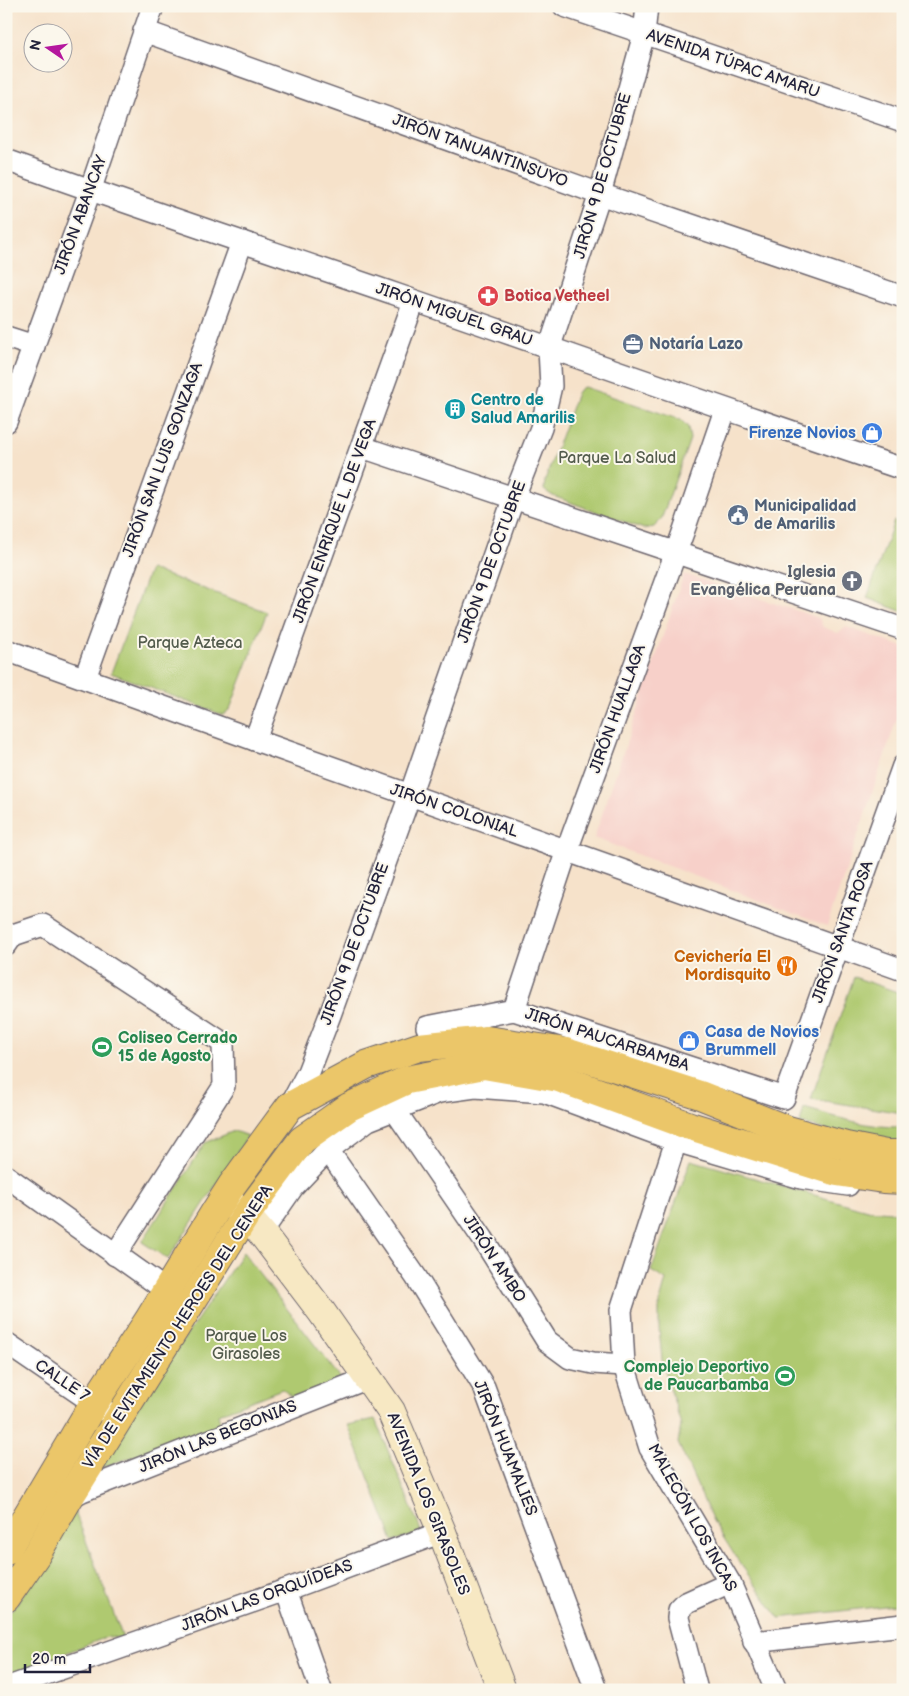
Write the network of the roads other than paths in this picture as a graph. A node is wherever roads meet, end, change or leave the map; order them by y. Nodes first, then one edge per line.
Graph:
1 (153, 6) edge
2 (564, 6) edge
3 (647, 6) edge
4 (144, 31) junction
5 (644, 34) junction
6 (903, 121) edge
7 (6, 160) edge
8 (90, 190) junction
9 (600, 194) junction
10 (242, 242) junction
11 (903, 297) edge
12 (414, 301) junction
13 (6, 337) edge
14 (34, 346) junction
15 (550, 349) junction
16 (725, 410) junction
17 (6, 422) edge
18 (362, 447) junction
19 (903, 468) edge
20 (514, 497) junction
21 (675, 553) junction
22 (903, 629) edge
23 (6, 650) edge
24 (85, 678) junction
25 (255, 740) junction
26 (903, 766) edge
27 (410, 795) junction
28 (898, 796) edge
29 (567, 850) junction
30 (8, 937) edge
31 (838, 946) junction
32 (903, 970) edge
33 (514, 1010) junction
34 (427, 1027) dead end
35 (784, 1098) joint
36 (290, 1106) junction
37 (394, 1109) junction
38 (676, 1141) junction
39 (328, 1150) junction
40 (903, 1154) edge
41 (6, 1176) edge
42 (903, 1180) edge
43 (223, 1198) junction
44 (254, 1224) junction
45 (115, 1255) junction
46 (167, 1291) junction
47 (6, 1343) edge
48 (624, 1365) junction
49 (368, 1378) junction
50 (94, 1403) junction
51 (117, 1420) junction
52 (69, 1498) junction
53 (442, 1532) junction
54 (6, 1551) edge
55 (730, 1583) junction
56 (286, 1590) junction
57 (6, 1598) edge
58 (903, 1625) edge
59 (754, 1642) junction
60 (6, 1688) edge
61 (320, 1690) edge
62 (502, 1690) edge
63 (596, 1690) edge
64 (697, 1690) edge
65 (776, 1690) edge

1 - 4 street, JIRÓN ABANCAY
2 - 5 street, AVENIDA TÚPAC AMARU
3 - 5 street, JIRÓN 9 DE OCTUBRE
4 - 8 street, JIRÓN ABANCAY
4 - 9 street, JIRÓN TANUANTINSUYO
5 - 6 street, AVENIDA TÚPAC AMARU
5 - 9 street, JIRÓN 9 DE OCTUBRE
7 - 8 street, JIRÓN MIGUEL GRAU
8 - 10 street, JIRÓN MIGUEL GRAU
8 - 14 street, JIRÓN ABANCAY
9 - 11 street, JIRÓN TANUANTINSUYO
9 - 15 street, JIRÓN 9 DE OCTUBRE
10 - 12 street, JIRÓN MIGUEL GRAU
10 - 24 street, JIRÓN SAN LUIS GONZAGA
12 - 15 street, JIRÓN MIGUEL GRAU
12 - 18 street, JIRÓN ENRIQUE L. DE VEGA
13 - 14 street
14 - 17 street, JIRÓN ABANCAY
15 - 16 street, JIRÓN MIGUEL GRAU
15 - 20 street, JIRÓN 9 DE OCTUBRE
16 - 19 street, JIRÓN MIGUEL GRAU
16 - 21 street, JIRÓN HUALLAGA
18 - 20 street
18 - 25 street, JIRÓN ENRIQUE L. DE VEGA
20 - 21 street
20 - 27 street, JIRÓN 9 DE OCTUBRE
21 - 22 street
21 - 29 street, JIRÓN HUALLAGA
23 - 24 street, JIRÓN COLONIAL
24 - 25 street, JIRÓN COLONIAL
25 - 27 street, JIRÓN COLONIAL
26 - 28 street, JIRÓN SANTA ROSA
27 - 29 street, JIRÓN COLONIAL
27 - 36 street, JIRÓN 9 DE OCTUBRE
28 - 31 street, JIRÓN SANTA ROSA
29 - 31 street, JIRÓN COLONIAL
29 - 33 street, JIRÓN HUALLAGA
30 - 45 street
31 - 32 street, JIRÓN COLONIAL
31 - 35 street, JIRÓN SANTA ROSA
33 - 34 street, JIRÓN PAUCARBAMBA
33 - 35 street, JIRÓN PAUCARBAMBA
36 - 40 main road, VÍA DE EVITAMIENTO HEROES DEL CENEPA
36 - 43 main road, VÍA DE EVITAMIENTO HEROES DEL CENEPA
37 - 38 street
37 - 39 street
37 - 48 street, JIRÓN AMBO
38 - 42 street
38 - 48 street, MALECÓN LOS INCAS
39 - 44 street
39 - 63 street, JIRÓN HUAMALIES
41 - 45 street
42 - 44 main road, VÍA DE EVITAMIENTO HEROES DEL CENEPA
43 - 44 main road, AVENIDA LOS GIRASOLES
43 - 46 main road, VÍA DE EVITAMIENTO HEROES DEL CENEPA
44 - 49 main road, AVENIDA LOS GIRASOLES
44 - 51 main road, VÍA DE EVITAMIENTO HEROES DEL CENEPA
45 - 46 street
46 - 50 main road, VÍA DE EVITAMIENTO HEROES DEL CENEPA
47 - 50 street, CALLE 7
48 - 55 street, MALECÓN LOS INCAS
49 - 52 street, JIRÓN LAS BEGONIAS
49 - 53 main road, AVENIDA LOS GIRASOLES
50 - 51 street, CALLE 7
50 - 54 main road, VÍA DE EVITAMIENTO HEROES DEL CENEPA
51 - 52 main road, VÍA DE EVITAMIENTO HEROES DEL CENEPA
52 - 57 main road, VÍA DE EVITAMIENTO HEROES DEL CENEPA
53 - 56 street, JIRÓN LAS ORQUÍDEAS
53 - 62 main road, AVENIDA LOS GIRASOLES
55 - 59 street, MALECÓN LOS INCAS
55 - 64 street
56 - 60 street, JIRÓN LAS ORQUÍDEAS
56 - 61 street
58 - 59 street
59 - 65 street, MALECÓN LOS INCAS

